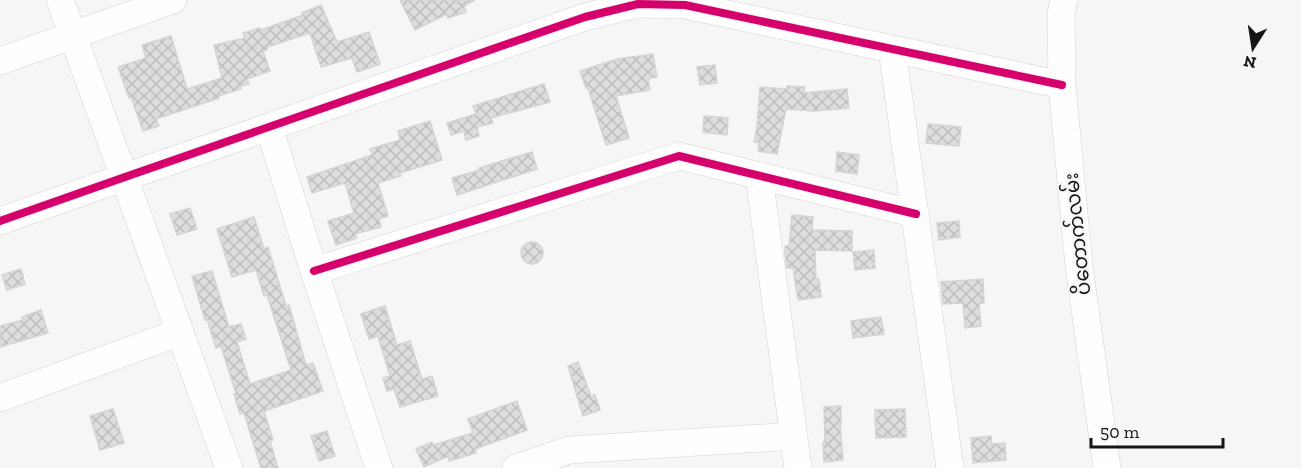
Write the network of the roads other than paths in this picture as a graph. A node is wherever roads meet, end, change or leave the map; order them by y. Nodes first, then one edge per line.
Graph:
1 (60, 0) edge
2 (173, 0) edge
3 (1064, 0) edge
4 (638, 2) edge
5 (72, 34) junction
6 (892, 49) junction
7 (0, 61) edge
8 (1062, 85) junction
9 (269, 127) junction
10 (759, 176) junction
11 (124, 177) junction
12 (916, 214) junction
13 (0, 221) edge
14 (314, 271) junction
15 (180, 332) junction
16 (0, 398) edge
17 (794, 436) junction
18 (229, 468) edge
19 (379, 468) edge
20 (516, 468) edge
21 (798, 468) edge
22 (950, 468) edge
23 (1107, 468) edge

1 - 5 street
2 - 5 street
3 - 8 street, ပိတောက်လမ်း
4 - 6 street
4 - 9 street
5 - 7 street
5 - 11 street
6 - 8 street
6 - 12 street
8 - 23 street, ပိတောက်လမ်း
9 - 11 street
9 - 14 street
10 - 12 street
10 - 14 street
10 - 17 street
11 - 13 street
11 - 15 street
12 - 22 street
14 - 19 street
15 - 16 street
15 - 18 street
17 - 20 street
17 - 21 street

